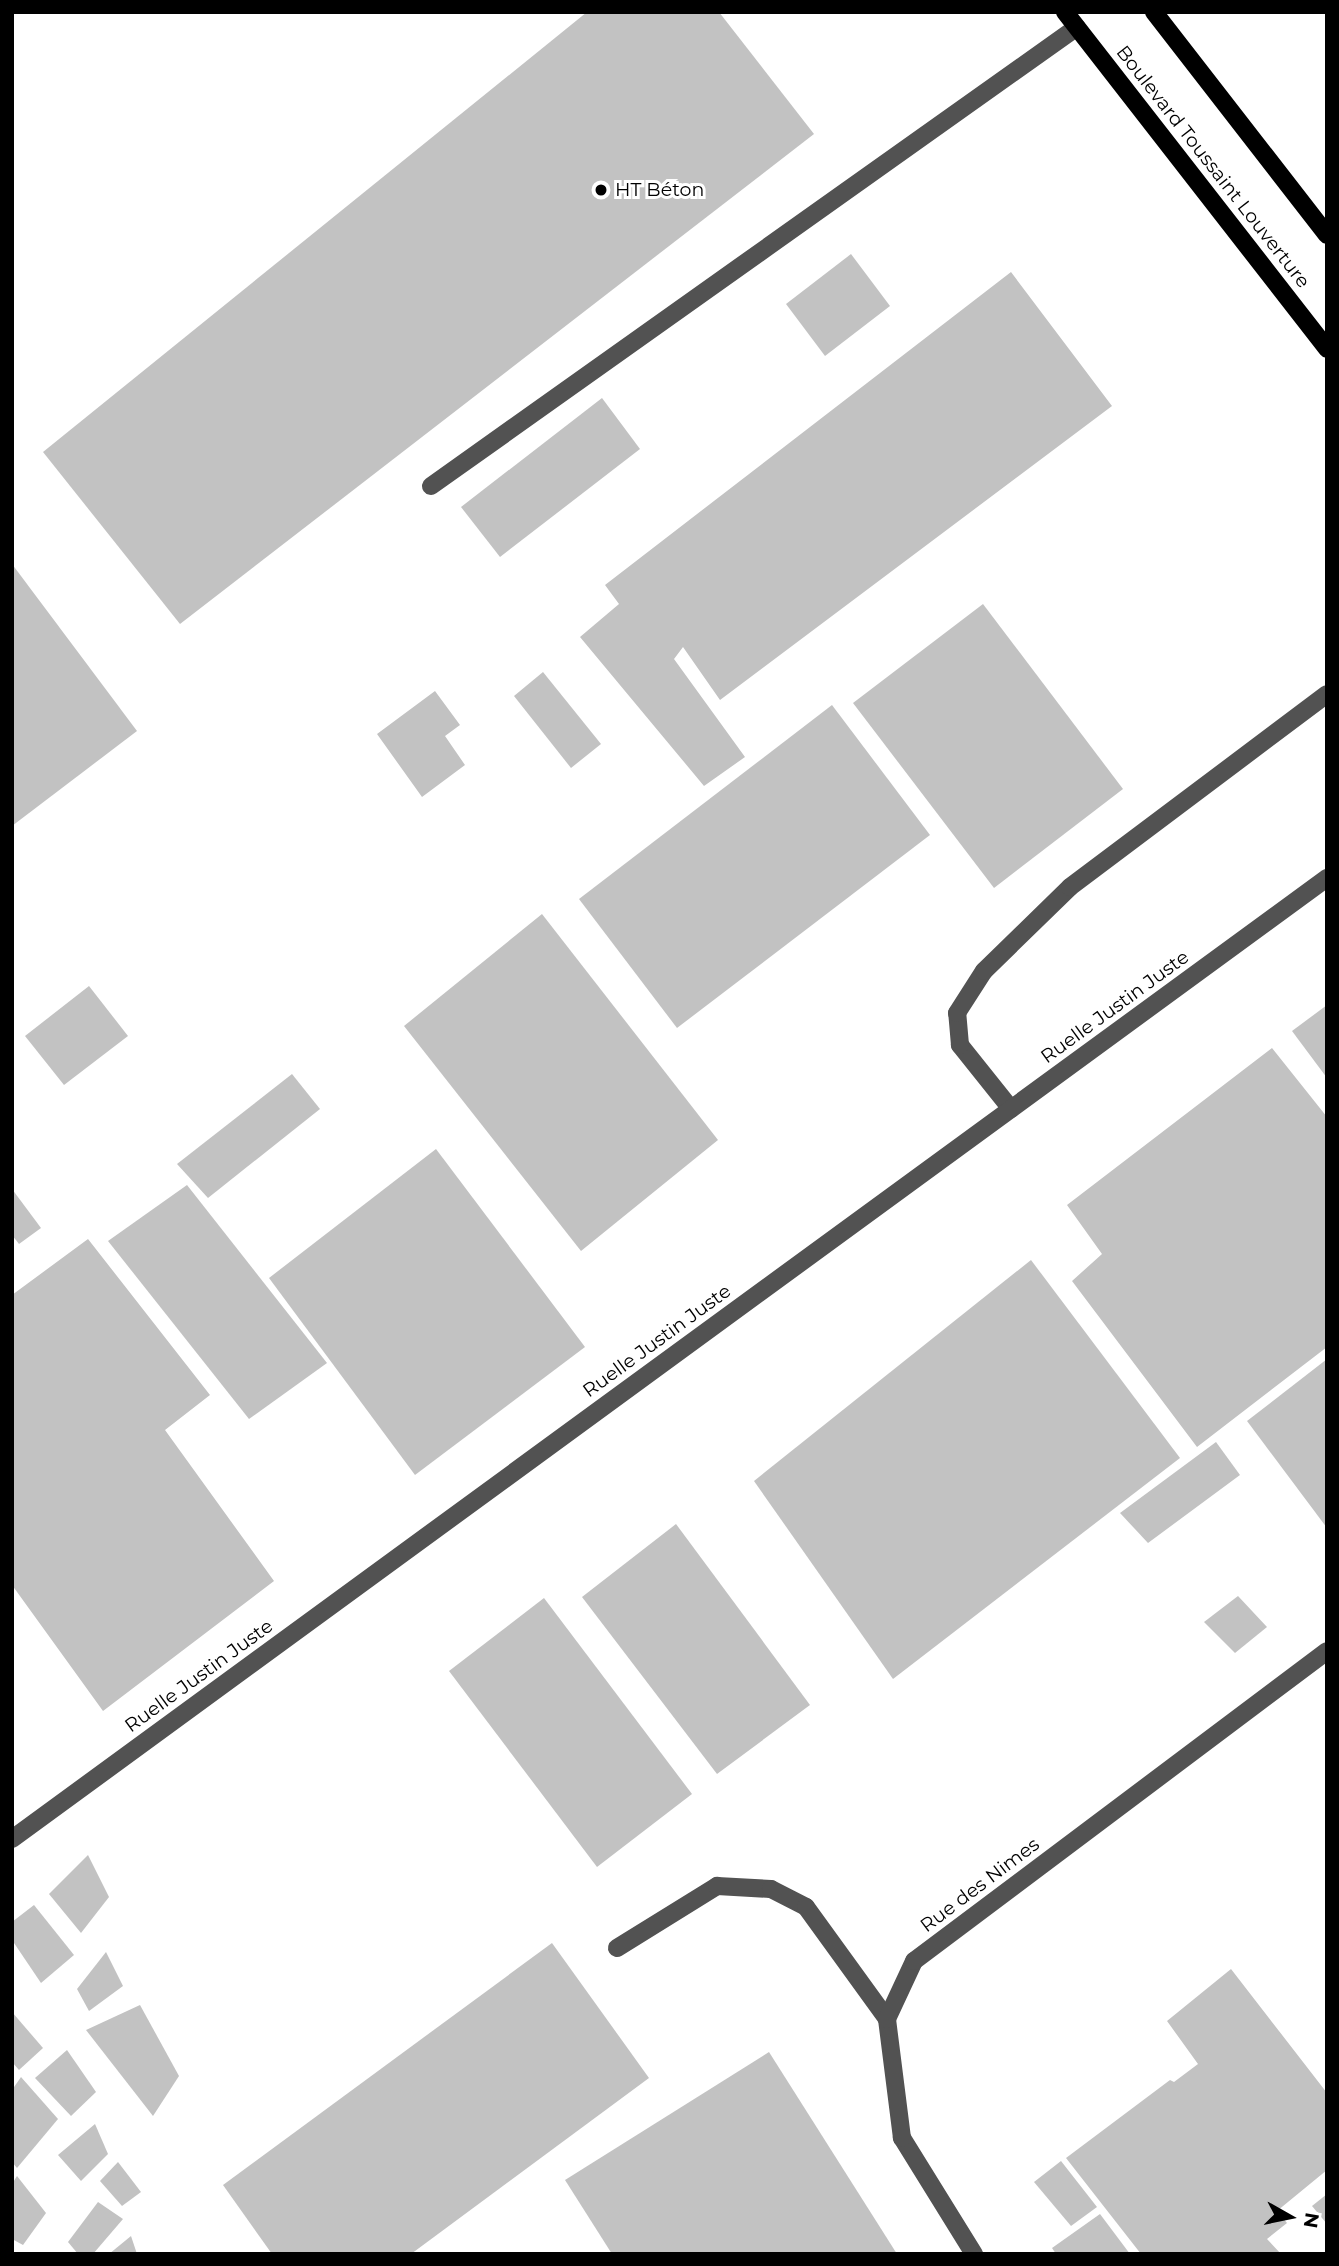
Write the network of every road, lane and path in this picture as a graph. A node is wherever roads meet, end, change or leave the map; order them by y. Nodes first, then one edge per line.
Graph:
1 (1065, 12) edge
2 (1154, 12) edge
3 (1077, 27) junction
4 (1327, 235) edge
5 (1327, 349) edge
6 (431, 486) dead end
7 (1327, 694) edge
8 (1327, 878) edge
9 (1010, 1109) junction
10 (1327, 1651) edge
11 (12, 1839) edge
12 (617, 1948) dead end
13 (887, 2019) junction
14 (974, 2254) edge

1 - 3 main road, Boulevard Toussaint Louverture
2 - 4 main road
3 - 5 main road, Boulevard Toussaint Louverture
3 - 6 street
7 - 9 street
8 - 9 street, Ruelle Justin Juste
9 - 11 street, Ruelle Justin Juste
10 - 13 street, Rue des Nimes
12 - 13 street
13 - 14 street

